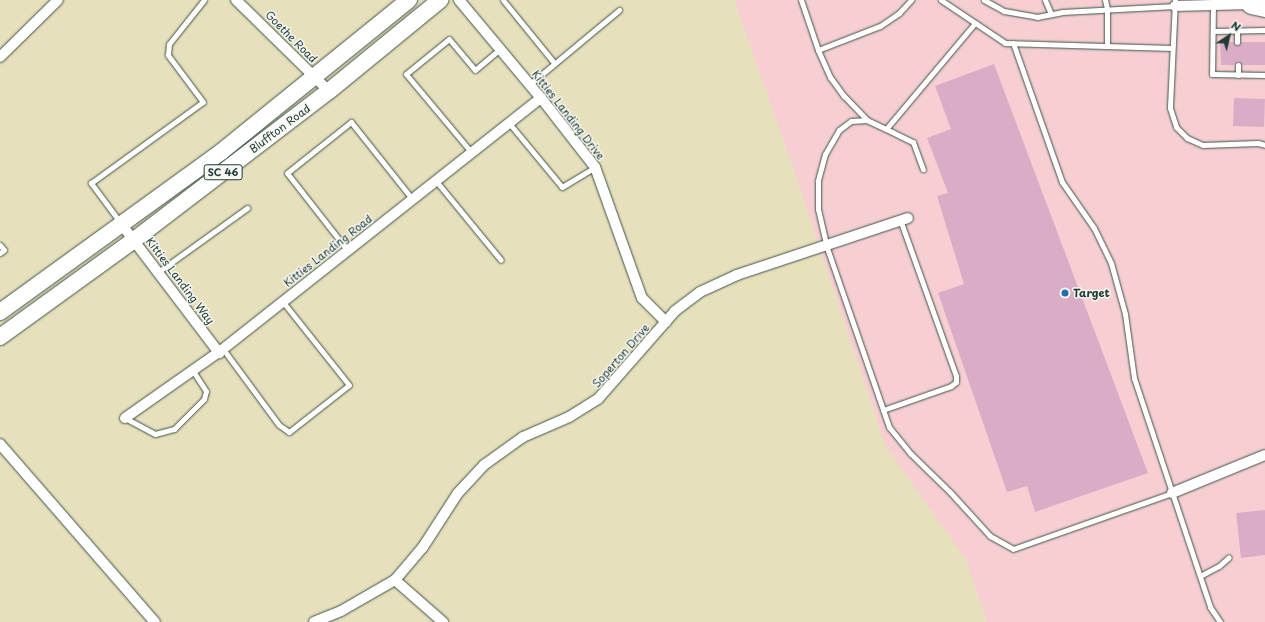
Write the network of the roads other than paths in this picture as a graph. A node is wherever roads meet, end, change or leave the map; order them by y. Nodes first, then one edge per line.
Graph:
1 (58, 0) edge
2 (204, 0) edge
3 (236, 0) edge
4 (409, 0) edge
5 (440, 0) edge
6 (459, 0) edge
7 (503, 0) edge
8 (801, 0) edge
9 (911, 0) edge
10 (941, 0) edge
11 (984, 0) edge
12 (1045, 0) edge
13 (1105, 0) edge
14 (1175, 3) edge
15 (1192, 3) edge
16 (1261, 3) edge
17 (1213, 5) junction
18 (1107, 9) junction
19 (619, 10) dead end
20 (1051, 14) junction
21 (975, 23) junction
22 (1213, 30) junction
23 (1237, 30) junction
24 (1265, 30) edge
25 (1237, 42) dead end
26 (1013, 43) junction
27 (1107, 46) junction
28 (1172, 48) junction
29 (500, 49) junction
30 (818, 50) junction
31 (0, 56) edge
32 (555, 64) junction
33 (1238, 65) dead end
34 (1238, 75) junction
35 (1265, 75) edge
36 (313, 77) junction
37 (530, 84) junction
38 (329, 91) junction
39 (541, 98) junction
40 (867, 120) junction
41 (509, 123) junction
42 (886, 129) junction
43 (1265, 145) edge
44 (472, 153) junction
45 (594, 167) junction
46 (923, 169) dead end
47 (436, 181) junction
48 (413, 200) junction
49 (247, 208) dead end
50 (904, 219) joint
51 (122, 225) junction
52 (134, 240) junction
53 (0, 245) edge
54 (826, 245) junction
55 (348, 251) junction
56 (0, 253) edge
57 (500, 260) dead end
58 (158, 272) junction
59 (283, 302) junction
60 (0, 312) edge
61 (666, 322) junction
62 (0, 337) edge
63 (221, 351) junction
64 (193, 371) junction
65 (883, 410) junction
66 (125, 418) joint
67 (0, 444) edge
68 (1265, 455) edge
69 (1172, 493) junction
70 (1229, 557) dead end
71 (1200, 576) junction
72 (395, 580) junction
73 (442, 621) edge
74 (155, 622) edge
75 (314, 622) edge
76 (1220, 622) edge

1 - 31 street
2 - 51 lane
3 - 36 street, Goethe Road
4 - 36 main road, Bluffton Road / SC 46
5 - 38 main road, Bluffton Road / SC 46
6 - 29 street, Kitties Landing Drive
7 - 32 lane
8 - 30 lane
9 - 30 lane
10 - 21 lane
11 - 20 lane
12 - 20 lane
13 - 18 lane
14 - 15 street
14 - 18 lane
14 - 28 lane
15 - 17 street
16 - 17 street
17 - 22 lane
18 - 20 lane
18 - 27 lane
19 - 32 lane
21 - 26 lane
21 - 42 lane
22 - 23 lane
22 - 34 lane
23 - 24 lane
23 - 25 lane
26 - 27 lane
26 - 69 lane
27 - 28 lane
28 - 43 lane
29 - 37 street, Kitties Landing Drive
29 - 44 lane
30 - 40 lane
32 - 37 lane
33 - 34 lane
34 - 35 lane
36 - 38 street, Goethe Road
36 - 51 main road, Bluffton Road / SC 46
37 - 39 street, Kitties Landing Drive
38 - 52 main road, Bluffton Road / SC 46
39 - 41 street, Kitties Landing Road
39 - 45 street, Kitties Landing Drive
40 - 42 lane
40 - 54 lane
41 - 44 street, Kitties Landing Road
41 - 45 lane
42 - 46 lane
44 - 47 street, Kitties Landing Road
45 - 61 street, Kitties Landing Drive
47 - 48 street, Kitties Landing Road
47 - 57 lane
48 - 55 street, Kitties Landing Road
48 - 55 lane
49 - 58 lane
50 - 54 street, Soperton Drive
50 - 65 lane
51 - 52 street, Kitties Landing Way
51 - 60 main road, Bluffton Road / SC 46
52 - 58 street, Kitties Landing Way
52 - 62 main road, Bluffton Road / SC 46
53 - 56 lane
54 - 61 street, Soperton Drive
54 - 65 lane
55 - 59 street, Kitties Landing Road
58 - 63 street, Kitties Landing Way
59 - 63 street, Kitties Landing Road
59 - 63 lane
61 - 72 street, Soperton Drive
63 - 64 street, Kitties Landing Road
64 - 66 street, Kitties Landing Road
64 - 66 lane
65 - 69 lane
67 - 74 street
68 - 69 street
69 - 71 lane
70 - 71 lane
71 - 76 lane
72 - 73 street
72 - 75 street, Soperton Drive

